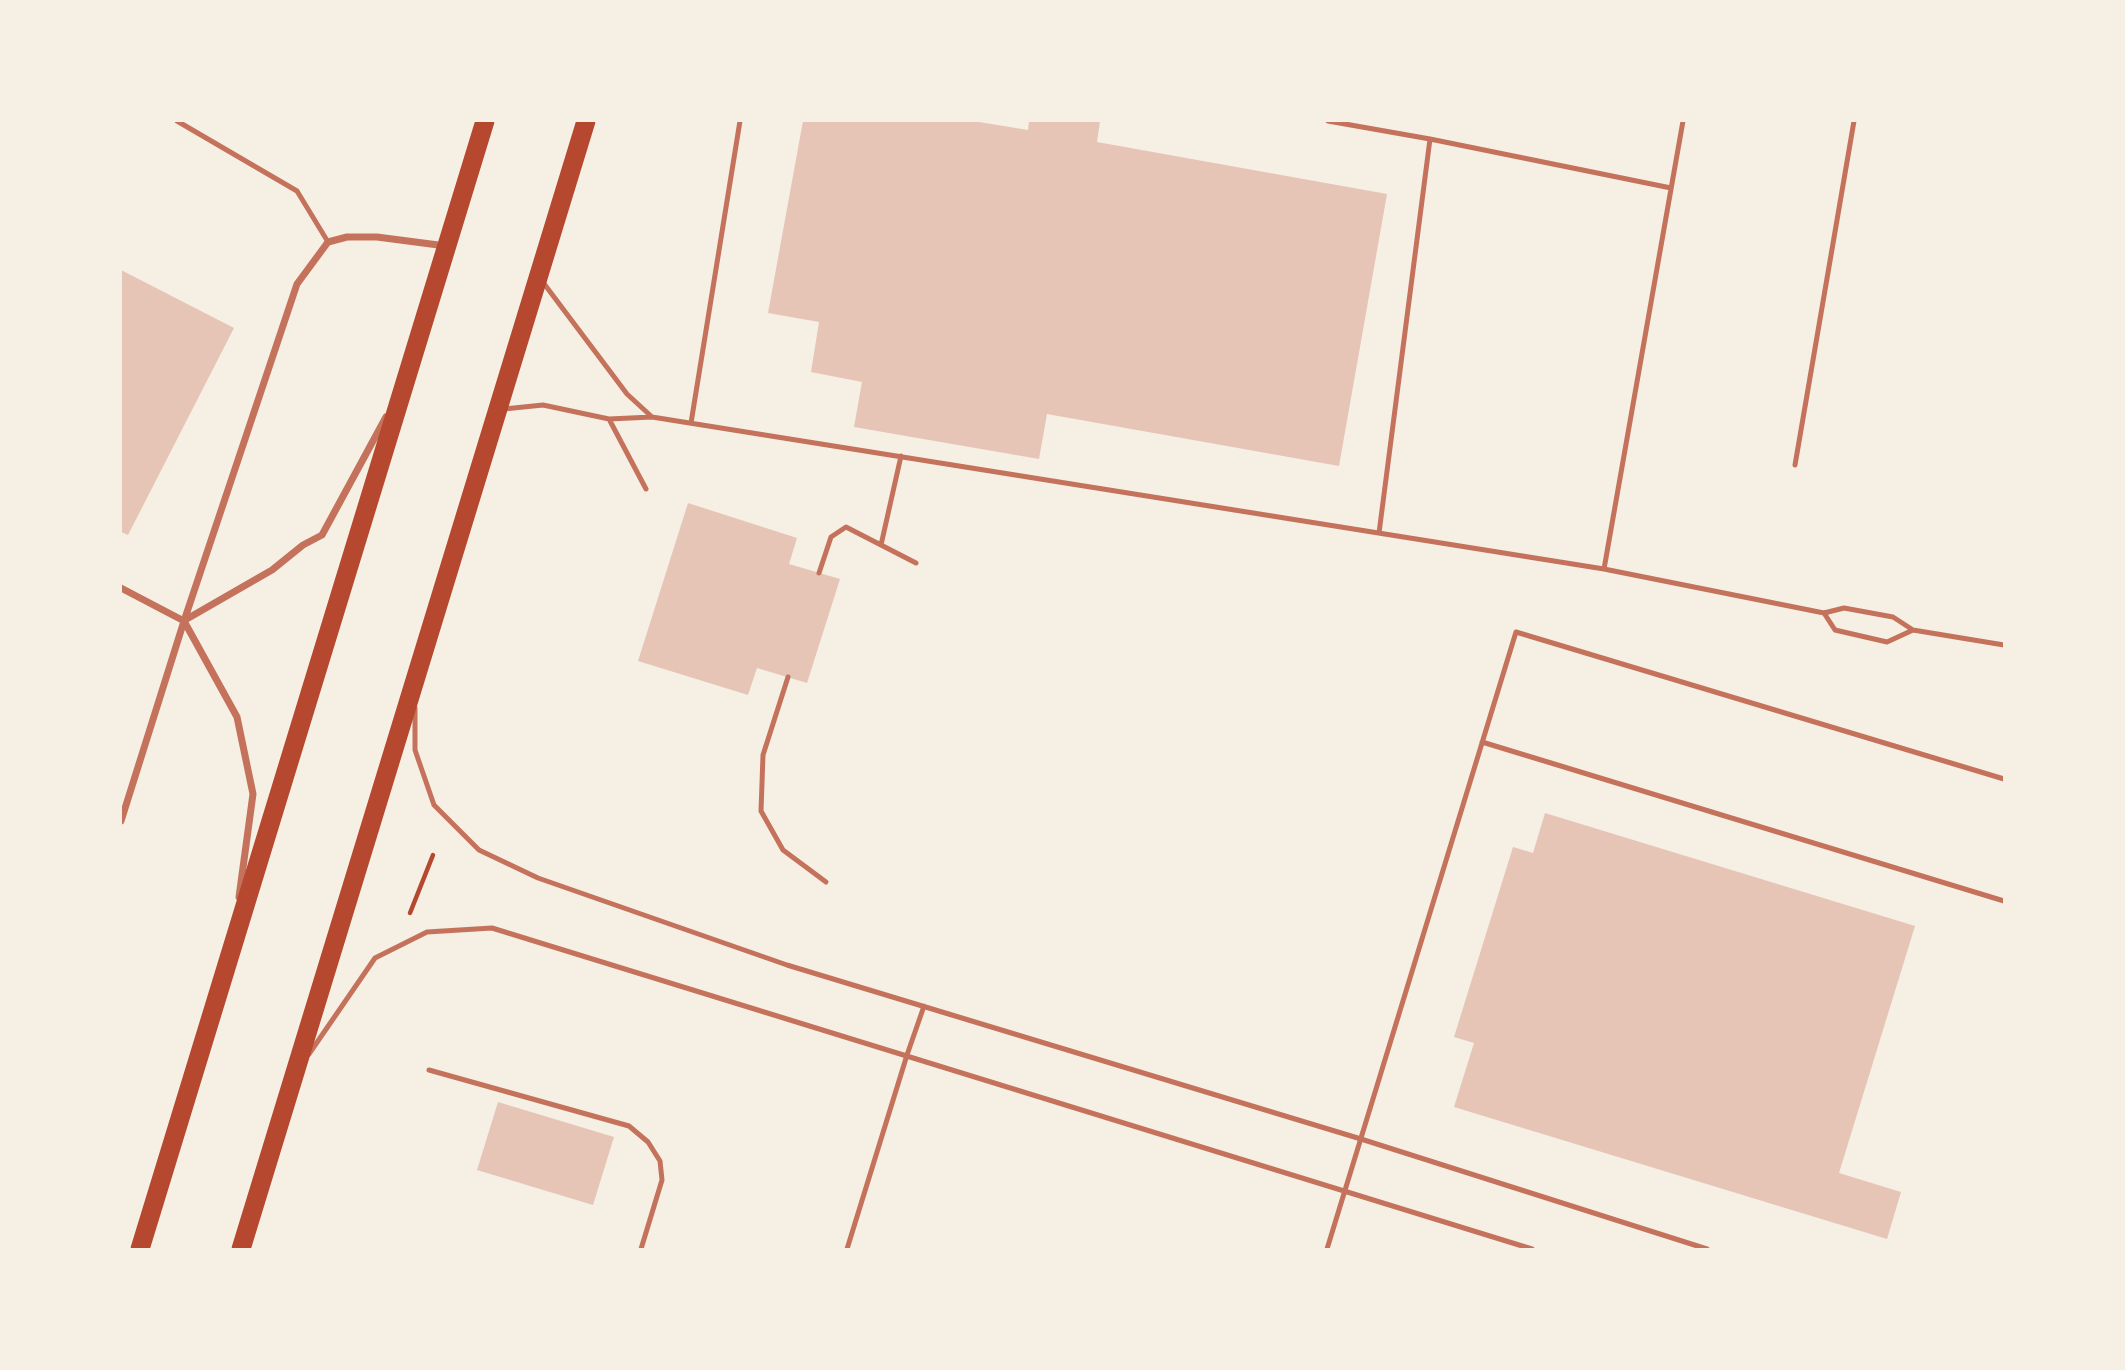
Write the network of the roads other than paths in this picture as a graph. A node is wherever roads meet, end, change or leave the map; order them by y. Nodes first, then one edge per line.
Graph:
1 (177, 121) edge
2 (485, 121) edge
3 (586, 121) edge
4 (740, 121) edge
5 (1328, 121) edge
6 (1683, 121) edge
7 (1854, 121) edge
8 (1430, 139) junction
9 (1671, 188) junction
10 (328, 242) junction
11 (446, 246) junction
12 (538, 275) junction
13 (402, 389) junction
14 (498, 410) junction
15 (652, 416) junction
16 (609, 419) junction
17 (691, 423) junction
18 (901, 456) junction
19 (1795, 465) dead end
20 (646, 489) dead end
21 (1379, 533) junction
22 (881, 545) junction
23 (916, 563) dead end
24 (1604, 569) junction
25 (819, 573) dead end
26 (121, 588) edge
27 (1825, 613) junction
28 (184, 621) junction
29 (1913, 630) junction
30 (2004, 645) edge
31 (788, 677) dead end
32 (414, 680) junction
33 (1482, 743) junction
34 (2004, 779) edge
35 (121, 821) edge
36 (826, 882) dead end
37 (2004, 901) edge
38 (232, 947) junction
39 (924, 1006) junction
40 (907, 1055) junction
41 (429, 1070) dead end
42 (293, 1077) junction
43 (1361, 1139) junction
44 (1345, 1190) junction
45 (140, 1249) edge
46 (241, 1249) edge
47 (641, 1249) edge
48 (847, 1249) edge
49 (1327, 1249) edge
50 (1532, 1249) edge
51 (1707, 1249) edge

1 - 10 lane
2 - 11 highway
3 - 12 highway
4 - 17 lane
5 - 8 lane
6 - 9 lane
7 - 19 lane
8 - 9 lane
8 - 21 lane
9 - 24 lane
10 - 11 street
10 - 28 street
11 - 13 highway
12 - 14 highway
12 - 15 lane
13 - 28 street
13 - 38 highway
14 - 16 lane
14 - 32 highway
15 - 16 lane
15 - 17 lane
16 - 20 lane
17 - 18 lane
18 - 21 lane
18 - 22 lane
21 - 24 lane
22 - 23 lane
22 - 25 lane
24 - 27 lane
26 - 28 street
27 - 29 lane
27 - 29 lane
28 - 35 street
28 - 38 street
29 - 30 lane
31 - 36 lane
32 - 39 lane
32 - 42 highway
33 - 34 lane
33 - 37 lane
33 - 43 lane
38 - 45 highway
39 - 40 lane
39 - 43 lane
40 - 42 lane
40 - 44 lane
40 - 48 lane
41 - 47 lane
42 - 46 highway
43 - 44 lane
43 - 51 lane
44 - 49 lane
44 - 50 lane

